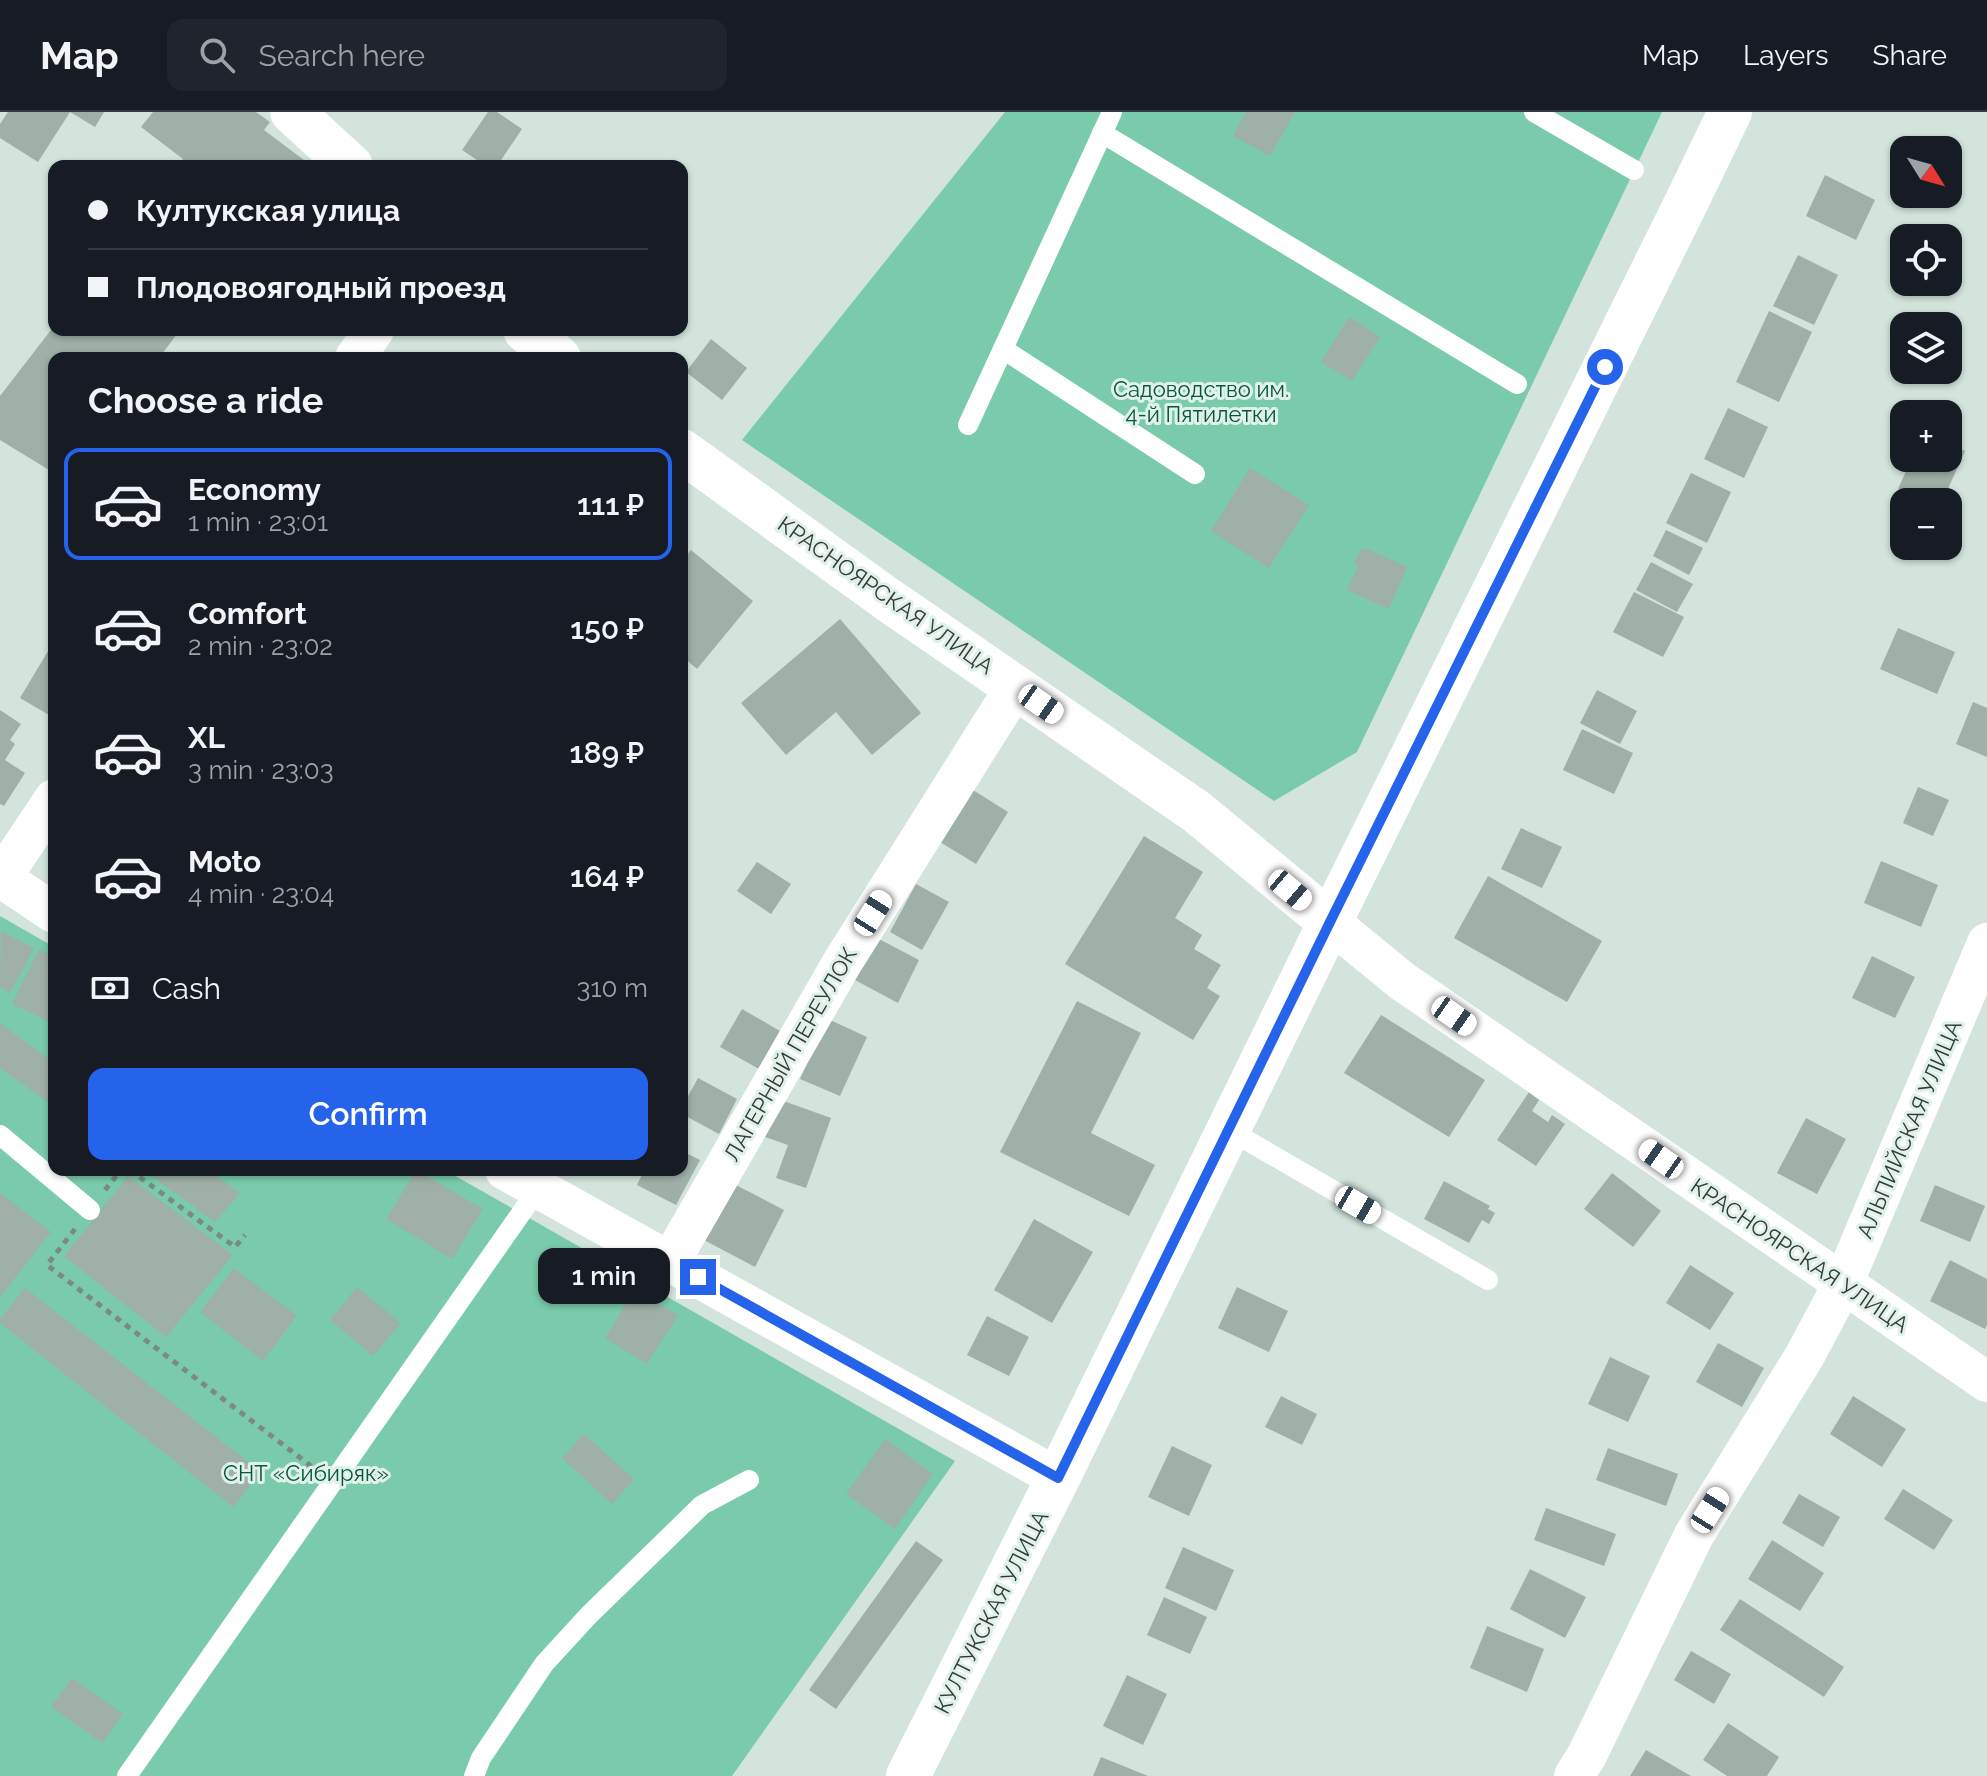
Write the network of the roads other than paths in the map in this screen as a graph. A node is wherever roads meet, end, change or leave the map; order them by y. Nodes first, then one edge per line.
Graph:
1 (292, 112) edge
2 (1112, 112) edge
3 (1534, 112) edge
4 (1730, 112) edge
5 (1102, 133) junction
6 (344, 160) edge
7 (1634, 170) dead end
8 (532, 336) edge
9 (1003, 349) junction
10 (552, 352) edge
11 (1517, 384) dead end
12 (968, 425) dead end
13 (688, 455) edge
14 (1195, 474) dead end
15 (1016, 686) junction
16 (48, 808) edge
17 (0, 878) edge
18 (48, 909) edge
19 (1330, 922) junction
20 (1987, 943) edge
21 (1229, 1130) junction
22 (0, 1135) edge
23 (48, 1175) edge
24 (49, 1176) edge
25 (521, 1179) edge
26 (90, 1210) road end
27 (670, 1262) junction
28 (1488, 1280) dead end
29 (1843, 1284) junction
30 (1987, 1382) edge
31 (1058, 1478) junction
32 (749, 1480) dead end
33 (127, 1776) edge
34 (474, 1776) edge
35 (908, 1776) edge
36 (1574, 1776) edge

1 - 6 main road
2 - 5 lane
3 - 7 lane
4 - 19 main road, КУЛТУКСКАЯ УЛИЦА
5 - 9 lane
5 - 11 lane
8 - 10 main road
9 - 12 lane
9 - 14 lane
13 - 15 main road, КРАСНОЯРСКАЯ УЛИЦА
15 - 19 main road, КРАСНОЯРСКАЯ УЛИЦА
15 - 27 street, ЛАГЕРНЫЙ ПЕРЕУЛОК
16 - 17 street
17 - 18 street
19 - 21 main road, КУЛТУКСКАЯ УЛИЦА
19 - 29 street, КРАСНОЯРСКАЯ УЛИЦА
20 - 29 street, АЛЬПИЙСКАЯ УЛИЦА
21 - 28 lane
21 - 31 main road, КУЛТУКСКАЯ УЛИЦА
22 - 23 lane
24 - 26 lane
25 - 27 street
25 - 33 lane
27 - 31 street
29 - 30 street, КРАСНОЯРСКАЯ УЛИЦА
29 - 36 street, АЛЬПИЙСКАЯ УЛИЦА
31 - 35 main road, КУЛТУКСКАЯ УЛИЦА
32 - 34 lane

